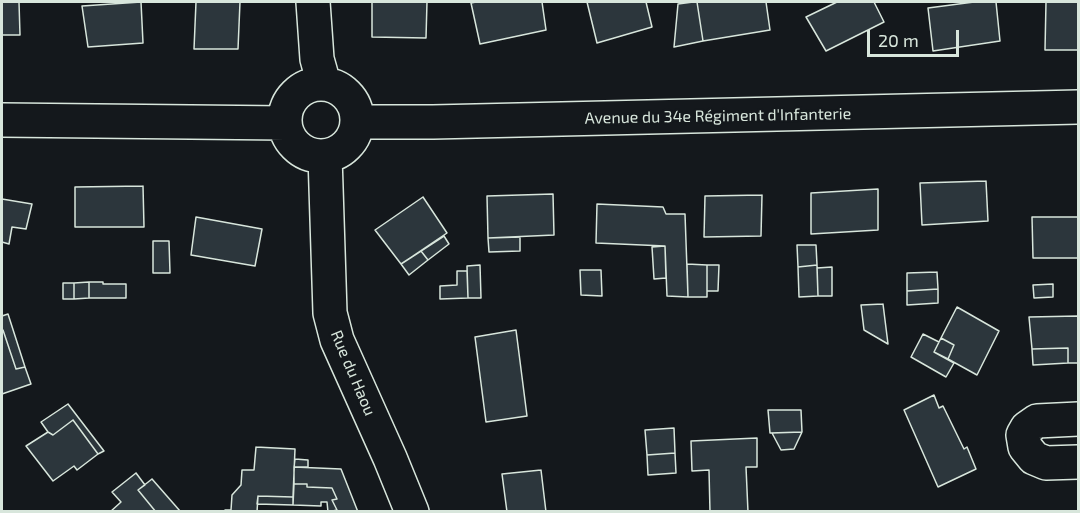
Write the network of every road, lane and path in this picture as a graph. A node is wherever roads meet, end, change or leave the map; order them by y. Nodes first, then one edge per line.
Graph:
1 (313, 2) edge
2 (324, 84) junction
3 (1078, 107) edge
4 (2, 120) edge
5 (358, 122) junction
6 (285, 123) junction
7 (325, 156) junction
8 (1078, 419) edge
9 (1078, 462) edge
10 (412, 512) edge

1 - 2 street
2 - 5 street
2 - 6 street
3 - 5 street, Avenue du 34e Régiment d'Infanterie
4 - 6 street
5 - 7 street
6 - 7 street
7 - 10 street, Rue du Haou
8 - 9 street

